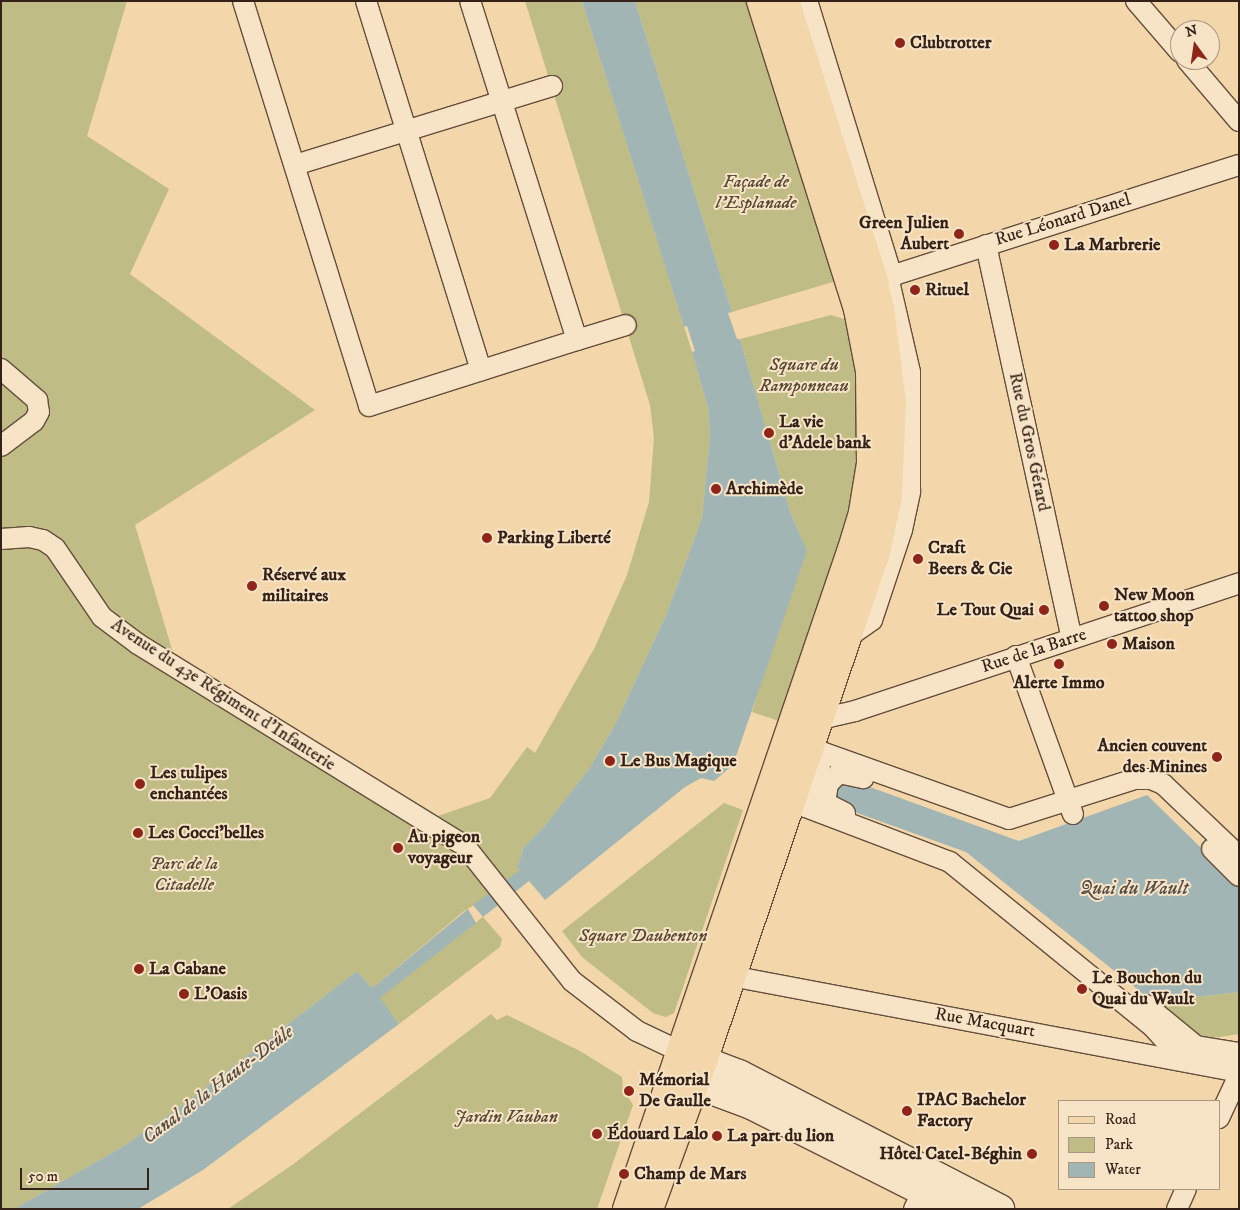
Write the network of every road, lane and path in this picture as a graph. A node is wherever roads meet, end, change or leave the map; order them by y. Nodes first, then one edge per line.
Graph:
1 (243, 1) edge
2 (366, 1) edge
3 (470, 1) edge
4 (761, 1) edge
5 (785, 1) edge
6 (803, 1) edge
7 (1136, 1) edge
8 (1170, 40) edge
9 (1196, 70) edge
10 (552, 86) dead end
11 (503, 102) junction
12 (1239, 120) edge
13 (407, 131) junction
14 (295, 165) junction
15 (1239, 165) edge
16 (986, 245) junction
17 (872, 282) junction
18 (626, 325) dead end
19 (577, 340) junction
20 (1, 369) edge
21 (481, 370) junction
22 (1, 446) edge
23 (1, 540) edge
24 (1239, 583) edge
25 (1072, 638) junction
26 (1016, 656) junction
27 (823, 714) junction
28 (791, 724) junction
29 (1071, 808) junction
30 (1239, 856) edge
31 (1239, 876) edge
32 (731, 976) junction
33 (1239, 1054) edge
34 (692, 1055) junction
35 (1183, 1060) junction
36 (1239, 1074) edge
37 (694, 1084) junction
38 (1220, 1116) edge
39 (1186, 1190) edge
40 (923, 1191) edge
41 (627, 1209) edge
42 (648, 1209) edge
43 (958, 1209) edge
44 (1000, 1209) edge
45 (1177, 1209) edge

1 - 14 street
2 - 13 street
3 - 11 street
4 - 17 main road
5 - 17 main road
6 - 17 main road
7 - 8 street
9 - 12 street
10 - 11 street
11 - 13 street
11 - 19 street
13 - 14 street
13 - 21 street
14 - 21 street
15 - 16 street, Rue Léonard Danel
16 - 17 street, Rue Léonard Danel
16 - 25 street, Rue du Gros Gérard
17 - 27 main road
17 - 28 main road
18 - 19 street
19 - 21 street
20 - 22 street
23 - 34 street, Avenue du 43e Régiment d'Infanterie
24 - 25 street, Rue de la Barre
25 - 26 street, Rue de la Barre
26 - 27 street, Rue de la Barre
26 - 29 street
27 - 28 street
27 - 32 main road
28 - 34 main road
29 - 30 street
29 - 31 street
29 - 33 street
29 - 35 street
32 - 34 main road
32 - 35 street, Rue Macquart
34 - 37 main road
34 - 40 main road
34 - 41 main road
35 - 36 street, Rue Macquart
36 - 38 street
37 - 40 main road
37 - 42 main road
39 - 45 street
40 - 43 main road
40 - 44 main road

